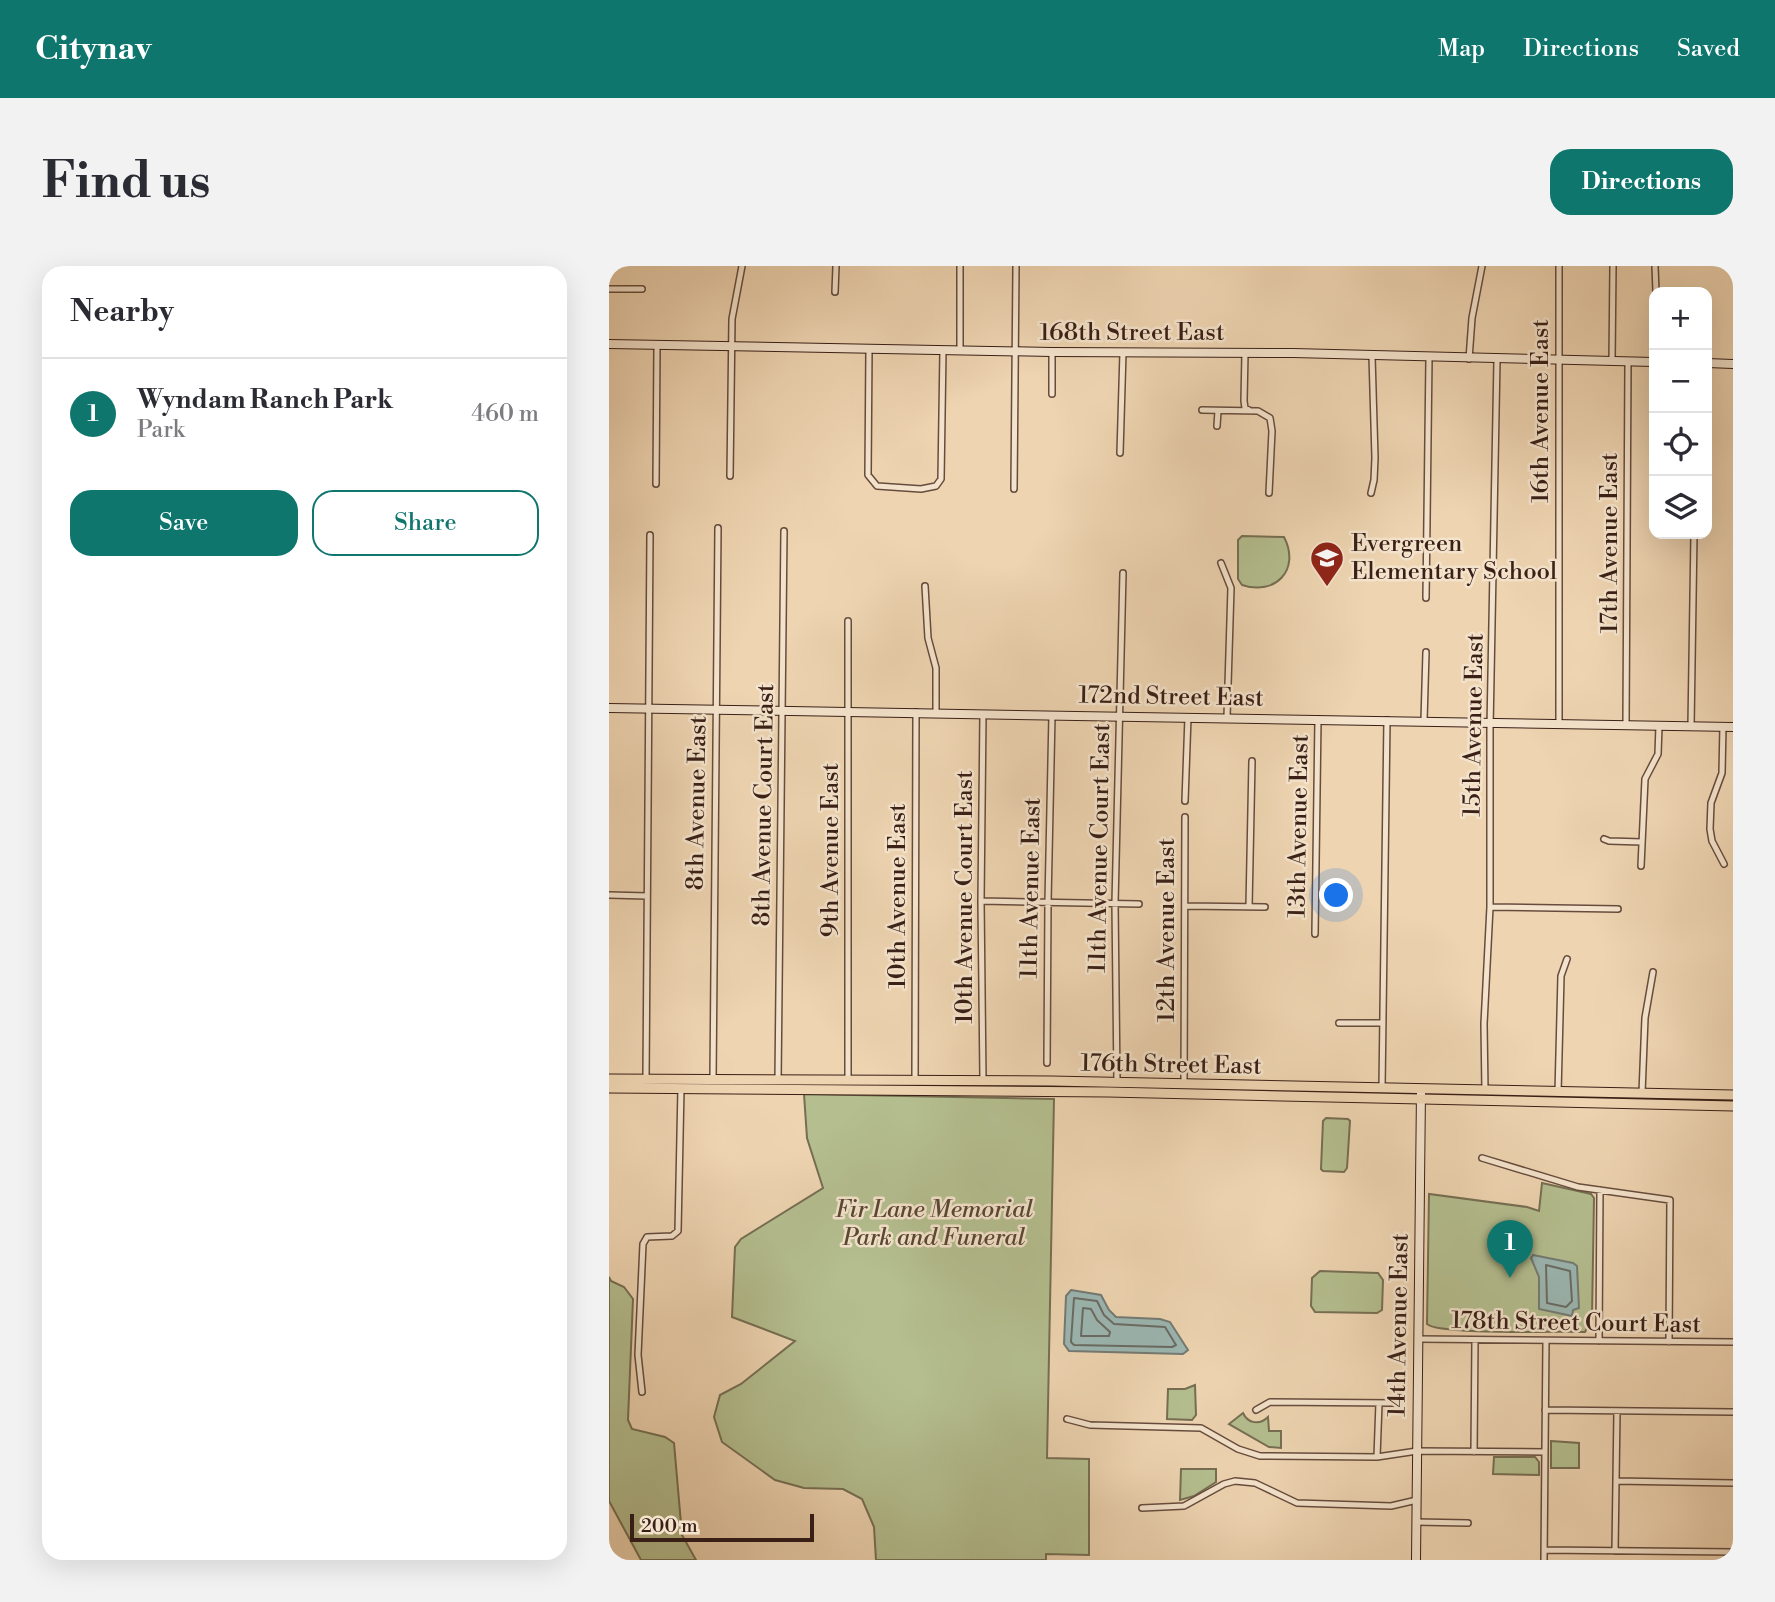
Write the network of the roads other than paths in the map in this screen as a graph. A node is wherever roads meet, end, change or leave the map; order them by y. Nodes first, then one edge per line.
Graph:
1 (742, 266) edge
2 (836, 266) edge
3 (960, 266) edge
4 (1016, 266) edge
5 (1482, 266) edge
6 (1559, 266) edge
7 (1612, 266) edge
8 (1655, 266) edge
9 (1656, 287) edge
10 (609, 289) edge
11 (642, 289) dead end
12 (835, 292) dead end
13 (609, 344) edge
14 (657, 345) junction
15 (732, 347) junction
16 (869, 349) junction
17 (943, 351) junction
18 (960, 351) junction
19 (1016, 352) junction
20 (1052, 352) junction
21 (1123, 352) junction
22 (1245, 353) junction
23 (1372, 356) junction
24 (1429, 358) junction
25 (1469, 359) junction
26 (1497, 360) junction
27 (1559, 361) junction
28 (1612, 361) junction
29 (1628, 362) junction
30 (1649, 362) edge
31 (1712, 363) edge
32 (1733, 364) edge
33 (1052, 394) dead end
34 (1202, 410) dead end
35 (1249, 410) junction
36 (1218, 411) junction
37 (1217, 426) dead end
38 (1120, 453) dead end
39 (730, 476) dead end
40 (656, 484) dead end
41 (1014, 489) dead end
42 (1269, 493) dead end
43 (1371, 493) dead end
44 (718, 528) dead end
45 (784, 531) dead end
46 (650, 535) dead end
47 (1694, 539) edge
48 (1221, 563) dead end
49 (1123, 573) dead end
50 (925, 586) dead end
51 (1426, 598) dead end
52 (848, 621) dead end
53 (1426, 652) dead end
54 (609, 708) edge
55 (649, 709) junction
56 (716, 709) junction
57 (783, 710) junction
58 (849, 711) junction
59 (916, 712) junction
60 (936, 712) junction
61 (983, 714) junction
62 (1052, 715) junction
63 (1119, 715) junction
64 (1188, 716) junction
65 (1227, 717) junction
66 (1318, 719) junction
67 (1387, 720) junction
68 (1424, 721) junction
69 (1492, 722) junction
70 (1559, 724) junction
71 (1626, 725) junction
72 (1659, 726) junction
73 (1691, 726) junction
74 (1723, 726) junction
75 (1733, 727) edge
76 (1252, 761) dead end
77 (1185, 801) dead end
78 (1185, 817) dead end
79 (1604, 839) dead end
80 (1642, 842) junction
81 (1724, 864) dead end
82 (1641, 866) dead end
83 (609, 895) edge
84 (647, 896) junction
85 (981, 901) junction
86 (1048, 902) junction
87 (1115, 904) junction
88 (1139, 904) dead end
89 (1185, 906) junction
90 (1249, 907) junction
91 (1265, 907) dead end
92 (1490, 907) junction
93 (1618, 909) dead end
94 (1315, 934) dead end
95 (1567, 959) dead end
96 (1653, 972) dead end
97 (1339, 1023) dead end
98 (1383, 1023) junction
99 (1047, 1063) dead end
100 (609, 1079) edge
101 (646, 1079) junction
102 (713, 1079) junction
103 (778, 1080) junction
104 (848, 1080) junction
105 (915, 1080) junction
106 (983, 1080) junction
107 (1117, 1082) junction
108 (1184, 1084) junction
109 (609, 1088) edge
110 (666, 1088) junction
111 (681, 1088) junction
112 (733, 1088) junction
113 (1382, 1089) junction
114 (1485, 1091) junction
115 (1064, 1092) junction
116 (1558, 1093) junction
117 (1603, 1093) junction
118 (1642, 1093) junction
119 (1421, 1095) junction
120 (1733, 1096) edge
121 (1308, 1097) junction
122 (1604, 1104) junction
123 (1733, 1106) edge
124 (1482, 1158) dead end
125 (1600, 1190) junction
126 (1418, 1339) junction
127 (1475, 1340) junction
128 (1546, 1341) junction
129 (1599, 1341) junction
130 (1669, 1342) junction
131 (1733, 1342) edge
132 (642, 1392) dead end
133 (1379, 1403) junction
134 (1393, 1403) dead end
135 (1256, 1410) dead end
136 (1545, 1410) junction
137 (1617, 1411) junction
138 (1733, 1412) edge
139 (1067, 1419) dead end
140 (1417, 1451) junction
141 (1474, 1452) junction
142 (1545, 1452) junction
143 (1377, 1457) junction
144 (1616, 1481) junction
145 (1733, 1483) edge
146 (1417, 1500) junction
147 (1142, 1508) dead end
148 (1416, 1522) junction
149 (1468, 1522) dead end
150 (1544, 1550) junction
151 (1615, 1551) junction
152 (1733, 1552) edge
153 (1416, 1560) edge
154 (1543, 1560) edge

1 - 15 street
2 - 12 street
3 - 18 street
4 - 19 street
5 - 25 street
6 - 27 street, 16th Avenue East
7 - 28 street
8 - 9 street
10 - 11 street
13 - 14 street, 168th Street East
14 - 15 street, 168th Street East
14 - 40 street
15 - 16 street, 168th Street East
15 - 39 street
16 - 17 street, 168th Street East
16 - 17 street
17 - 18 street, 168th Street East
18 - 19 street, 168th Street East
19 - 20 street, 168th Street East
19 - 41 street
20 - 21 street, 168th Street East
20 - 33 street
21 - 22 street, 168th Street East
21 - 38 street
22 - 23 street, 168th Street East
22 - 35 street
23 - 24 street, 168th Street East
23 - 43 street
24 - 25 street, 168th Street East
24 - 51 street
25 - 26 street, 168th Street East
26 - 27 street, 168th Street East
26 - 69 street, 15th Avenue East
27 - 28 street, 168th Street East
27 - 70 street, 16th Avenue East
28 - 29 street, 168th Street East
29 - 30 street, 168th Street East
29 - 71 street, 17th Avenue East
31 - 32 street
34 - 36 street
35 - 36 street
35 - 42 street
36 - 37 street
44 - 56 street, 8th Avenue East
45 - 57 street, 8th Avenue Court East
46 - 55 street
47 - 73 street
48 - 65 street
49 - 63 street, 11th Avenue Court East
50 - 60 street
52 - 58 street, 9th Avenue East
53 - 68 street
54 - 55 street, 172nd Street East
55 - 56 street, 172nd Street East
55 - 84 street
56 - 57 street, 172nd Street East
56 - 102 street, 8th Avenue East
57 - 58 street, 172nd Street East
57 - 103 street, 8th Avenue Court East
58 - 59 street, 172nd Street East
58 - 104 street, 9th Avenue East
59 - 60 street, 172nd Street East
59 - 105 street, 10th Avenue East
60 - 61 street, 172nd Street East
61 - 62 street, 172nd Street East
61 - 85 street, 10th Avenue Court East
62 - 63 street, 172nd Street East
62 - 86 street, 11th Avenue East
63 - 64 street, 172nd Street East
63 - 87 street, 11th Avenue Court East
64 - 65 street, 172nd Street East
64 - 77 street, 12th Avenue East
65 - 66 street, 172nd Street East
66 - 67 street, 172nd Street East
66 - 94 street, 13th Avenue East
67 - 68 street, 172nd Street East
67 - 98 street
68 - 69 street, 172nd Street East
69 - 70 street, 172nd Street East
69 - 92 street, 15th Avenue East
70 - 71 street, 172nd Street East
71 - 72 street, 172nd Street East
72 - 73 street, 172nd Street East
72 - 80 street
73 - 74 street, 172nd Street East
74 - 75 street, 172nd Street East
74 - 81 street
76 - 90 street
78 - 89 street, 12th Avenue East
79 - 80 street
80 - 82 street
83 - 84 street
84 - 101 street
85 - 86 street
85 - 106 street, 10th Avenue Court East
86 - 87 street
86 - 99 street, 11th Avenue East
87 - 88 street
87 - 107 street, 11th Avenue Court East
89 - 90 street
89 - 108 street, 12th Avenue East
90 - 91 street
92 - 93 street
92 - 114 street, 15th Avenue East
95 - 116 street
96 - 118 street
97 - 98 street
98 - 113 street
100 - 101 main road, 176th Street East
101 - 102 main road, 176th Street East
102 - 103 main road, 176th Street East
102 - 110 main road
103 - 104 main road, 176th Street East
103 - 112 main road
104 - 105 main road, 176th Street East
105 - 106 main road, 176th Street East
106 - 107 main road, 176th Street East
107 - 108 main road, 176th Street East
107 - 115 main road
108 - 113 main road, 176th Street East
109 - 110 main road, 176th Street East
110 - 111 main road, 176th Street East
111 - 112 main road, 176th Street East
111 - 132 street
112 - 115 main road, 176th Street East
113 - 119 main road, 176th Street East
113 - 121 main road
114 - 116 main road, 176th Street East
114 - 119 main road, 176th Street East
115 - 121 main road, 176th Street East
116 - 117 main road, 176th Street East
117 - 118 main road, 176th Street East
117 - 122 main road
118 - 120 main road, 176th Street East
119 - 121 main road, 176th Street East
119 - 122 main road, 176th Street East
119 - 126 street, 14th Avenue East
122 - 123 main road, 176th Street East
124 - 125 street
125 - 129 street
125 - 130 street
126 - 127 street, 178th Street Court East
126 - 140 street, 14th Avenue East
127 - 128 street, 178th Street Court East
127 - 141 street
128 - 129 street, 178th Street Court East
128 - 136 street
129 - 130 street, 178th Street Court East
130 - 131 street, 178th Street Court East
133 - 134 street
133 - 135 street
133 - 143 street
136 - 137 street
136 - 142 street
137 - 138 street
137 - 144 street
139 - 143 street
140 - 141 street
140 - 143 street
140 - 146 street, 14th Avenue East
141 - 142 street
142 - 150 street
144 - 145 street
144 - 151 street
146 - 147 street
146 - 148 street, 14th Avenue East
148 - 149 street
148 - 153 street, 14th Avenue East
150 - 151 street
150 - 154 street
151 - 152 street

